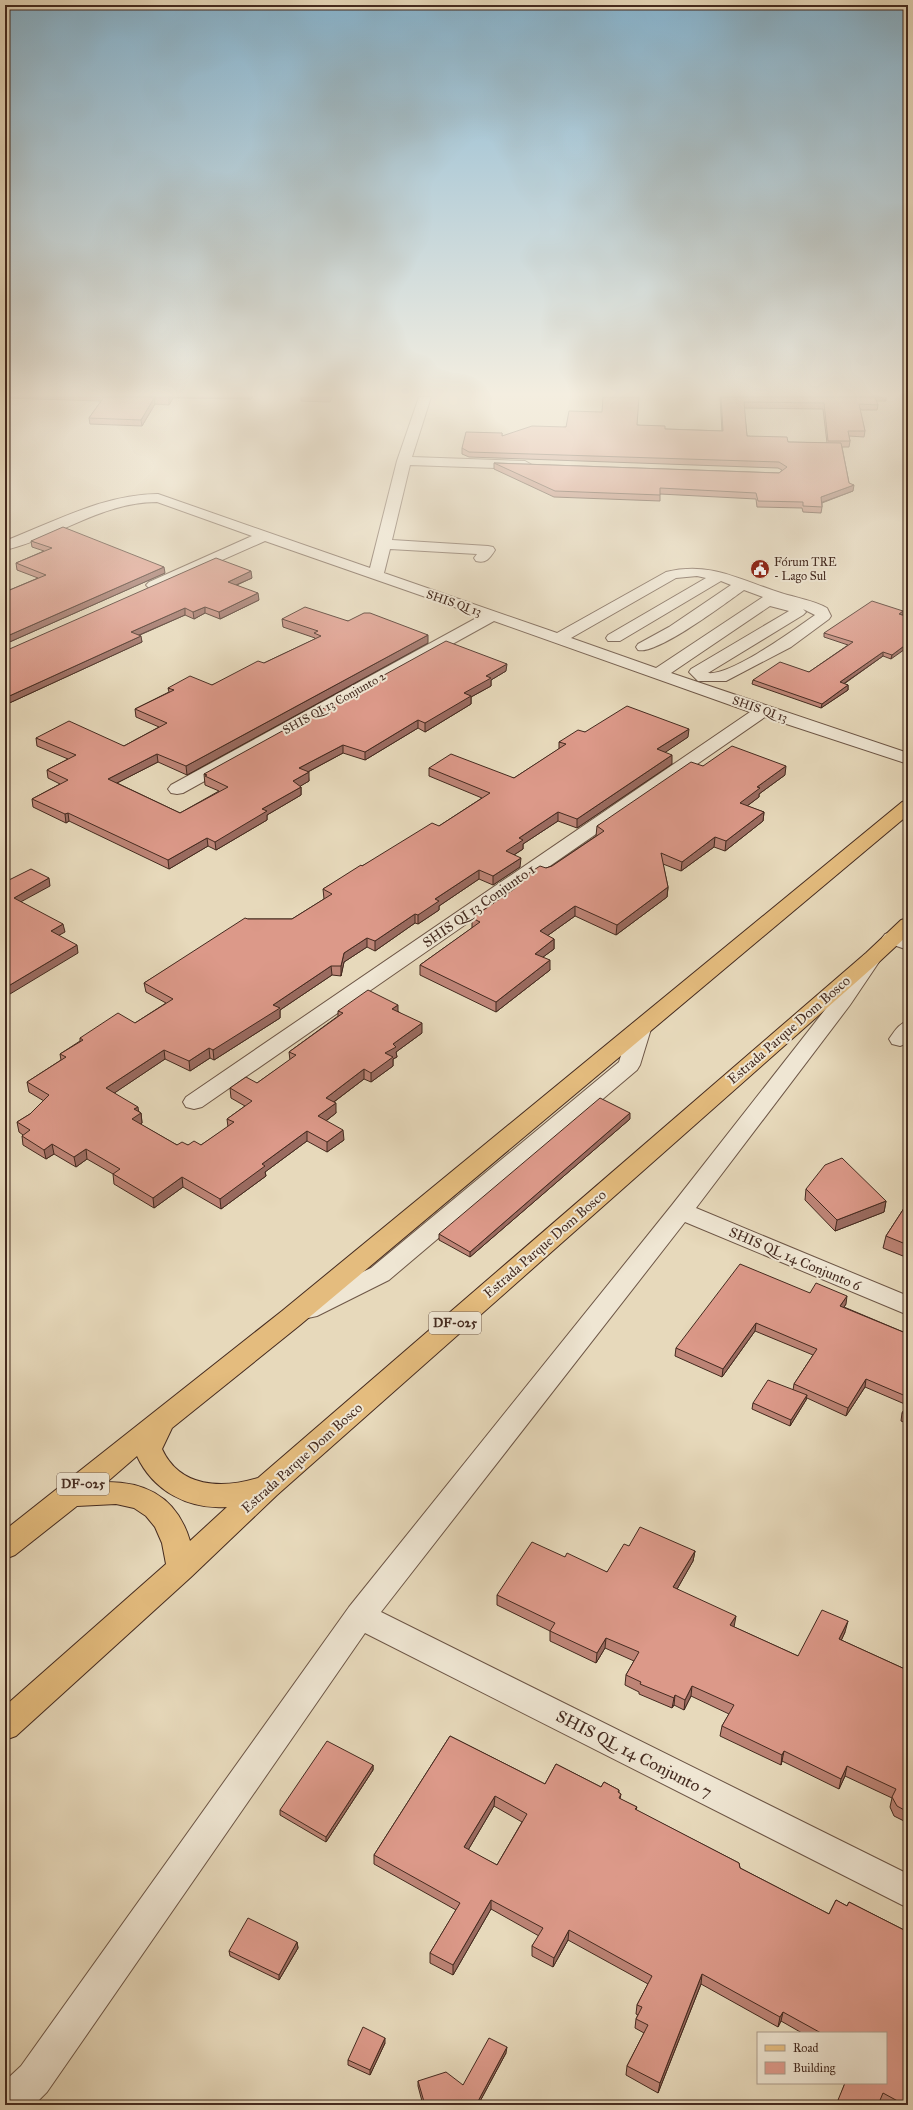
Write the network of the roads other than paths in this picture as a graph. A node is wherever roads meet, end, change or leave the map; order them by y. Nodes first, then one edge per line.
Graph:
1 (395, 495) edge
2 (263, 536) junction
3 (383, 544) junction
4 (5, 546) edge
5 (480, 558) dead end
6 (376, 575) junction
7 (719, 576) junction
8 (743, 584) junction
9 (141, 591) edge
10 (771, 598) junction
11 (492, 616) junction
12 (577, 628) junction
13 (560, 638) junction
14 (614, 638) junction
15 (644, 647) junction
16 (678, 659) junction
17 (658, 674) junction
18 (763, 711) junction
19 (906, 760) edge
20 (177, 789) dead end
21 (908, 806) edge
22 (903, 935) edge
23 (873, 957) junction
24 (640, 1029) joint
25 (194, 1102) dead end
26 (681, 1212) junction
27 (908, 1306) edge
28 (291, 1318) joint
29 (162, 1421) junction
30 (267, 1487) junction
31 (69, 1495) junction
32 (5, 1547) edge
33 (181, 1568) junction
34 (360, 1616) junction
35 (5, 1726) edge
36 (908, 1892) edge
37 (29, 2092) edge
38 (7, 2105) edge

1 - 3 street
2 - 4 street, SHIS QI 13
2 - 6 street, SHIS QI 13
2 - 9 street
3 - 5 street
3 - 6 street
6 - 11 street, SHIS QI 13
7 - 8 street
7 - 12 street
7 - 14 street
8 - 10 street
8 - 15 street
10 - 10 street
10 - 16 street
11 - 13 street, SHIS QI 13
11 - 20 street, SHIS QI 13 Conjunto 2
12 - 13 street
12 - 14 street
13 - 17 street, SHIS QI 13
14 - 15 street
15 - 16 street
16 - 17 street
17 - 18 street, SHIS QI 13
18 - 19 street, SHIS QI 13
18 - 25 street, SHIS QI 13 Conjunto 1
21 - 24 main road
22 - 23 main road, Estrada Parque Dom Bosco / DF-025
23 - 26 street
23 - 30 main road, Estrada Parque Dom Bosco / DF-025
24 - 28 street
26 - 27 street, SHIS QL 14 Conjunto 6
26 - 34 street
28 - 29 main road, DF-025
29 - 30 main road
29 - 31 main road, DF-025
30 - 33 main road, Estrada Parque Dom Bosco / DF-025
31 - 32 main road, DF-025
31 - 33 main road
33 - 35 main road, Estrada Parque Dom Bosco / DF-025
34 - 36 street, SHIS QL 14 Conjunto 7
34 - 37 street
37 - 38 street

